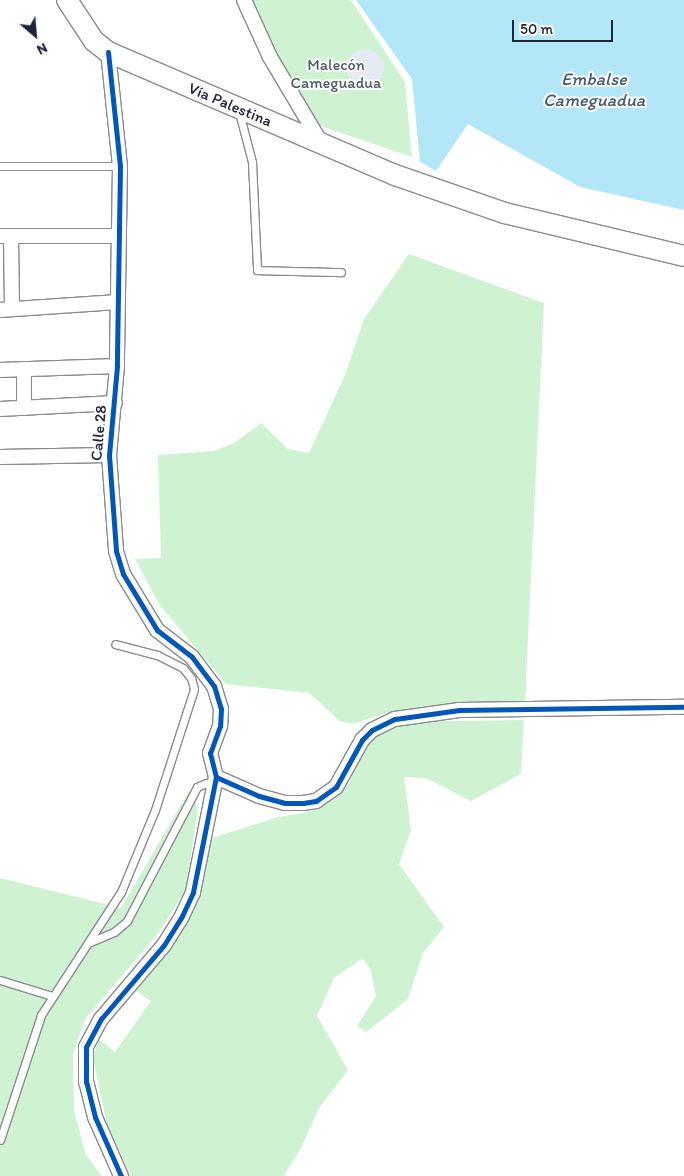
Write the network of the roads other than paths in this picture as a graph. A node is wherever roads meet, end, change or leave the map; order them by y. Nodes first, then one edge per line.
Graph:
1 (67, 0) edge
2 (244, 0) edge
3 (108, 52) junction
4 (236, 104) junction
5 (321, 143) junction
6 (0, 166) edge
7 (120, 166) junction
8 (5, 236) edge
9 (119, 236) junction
10 (684, 256) edge
11 (341, 272) dead end
12 (118, 302) junction
13 (6, 309) edge
14 (117, 366) junction
15 (0, 370) edge
16 (24, 370) junction
17 (114, 404) junction
18 (24, 408) junction
19 (0, 409) edge
20 (109, 454) junction
21 (0, 456) edge
22 (115, 644) dead end
23 (684, 707) edge
24 (215, 781) junction
25 (88, 944) junction
26 (0, 980) edge
27 (52, 996) junction
28 (0, 1140) edge
29 (121, 1176) edge

1 - 3 main road, Vía Palestina
2 - 5 street
3 - 4 main road, Vía Palestina
3 - 7 street, Calle 28
4 - 5 main road, Vía Palestina
4 - 11 lane
5 - 10 main road, Vía Palestina
6 - 7 lane
7 - 9 street, Calle 28
8 - 9 street
8 - 13 street
9 - 12 street, Calle 28
12 - 13 street
12 - 14 street, Calle 28
14 - 16 street
14 - 17 street, Calle 28
15 - 16 street
16 - 18 street
17 - 18 street
17 - 20 street, Calle 28
18 - 19 street
20 - 21 street
20 - 24 street, Calle 28
22 - 25 lane
23 - 24 street
24 - 25 lane
24 - 29 street
25 - 27 lane
26 - 27 lane
27 - 28 lane

